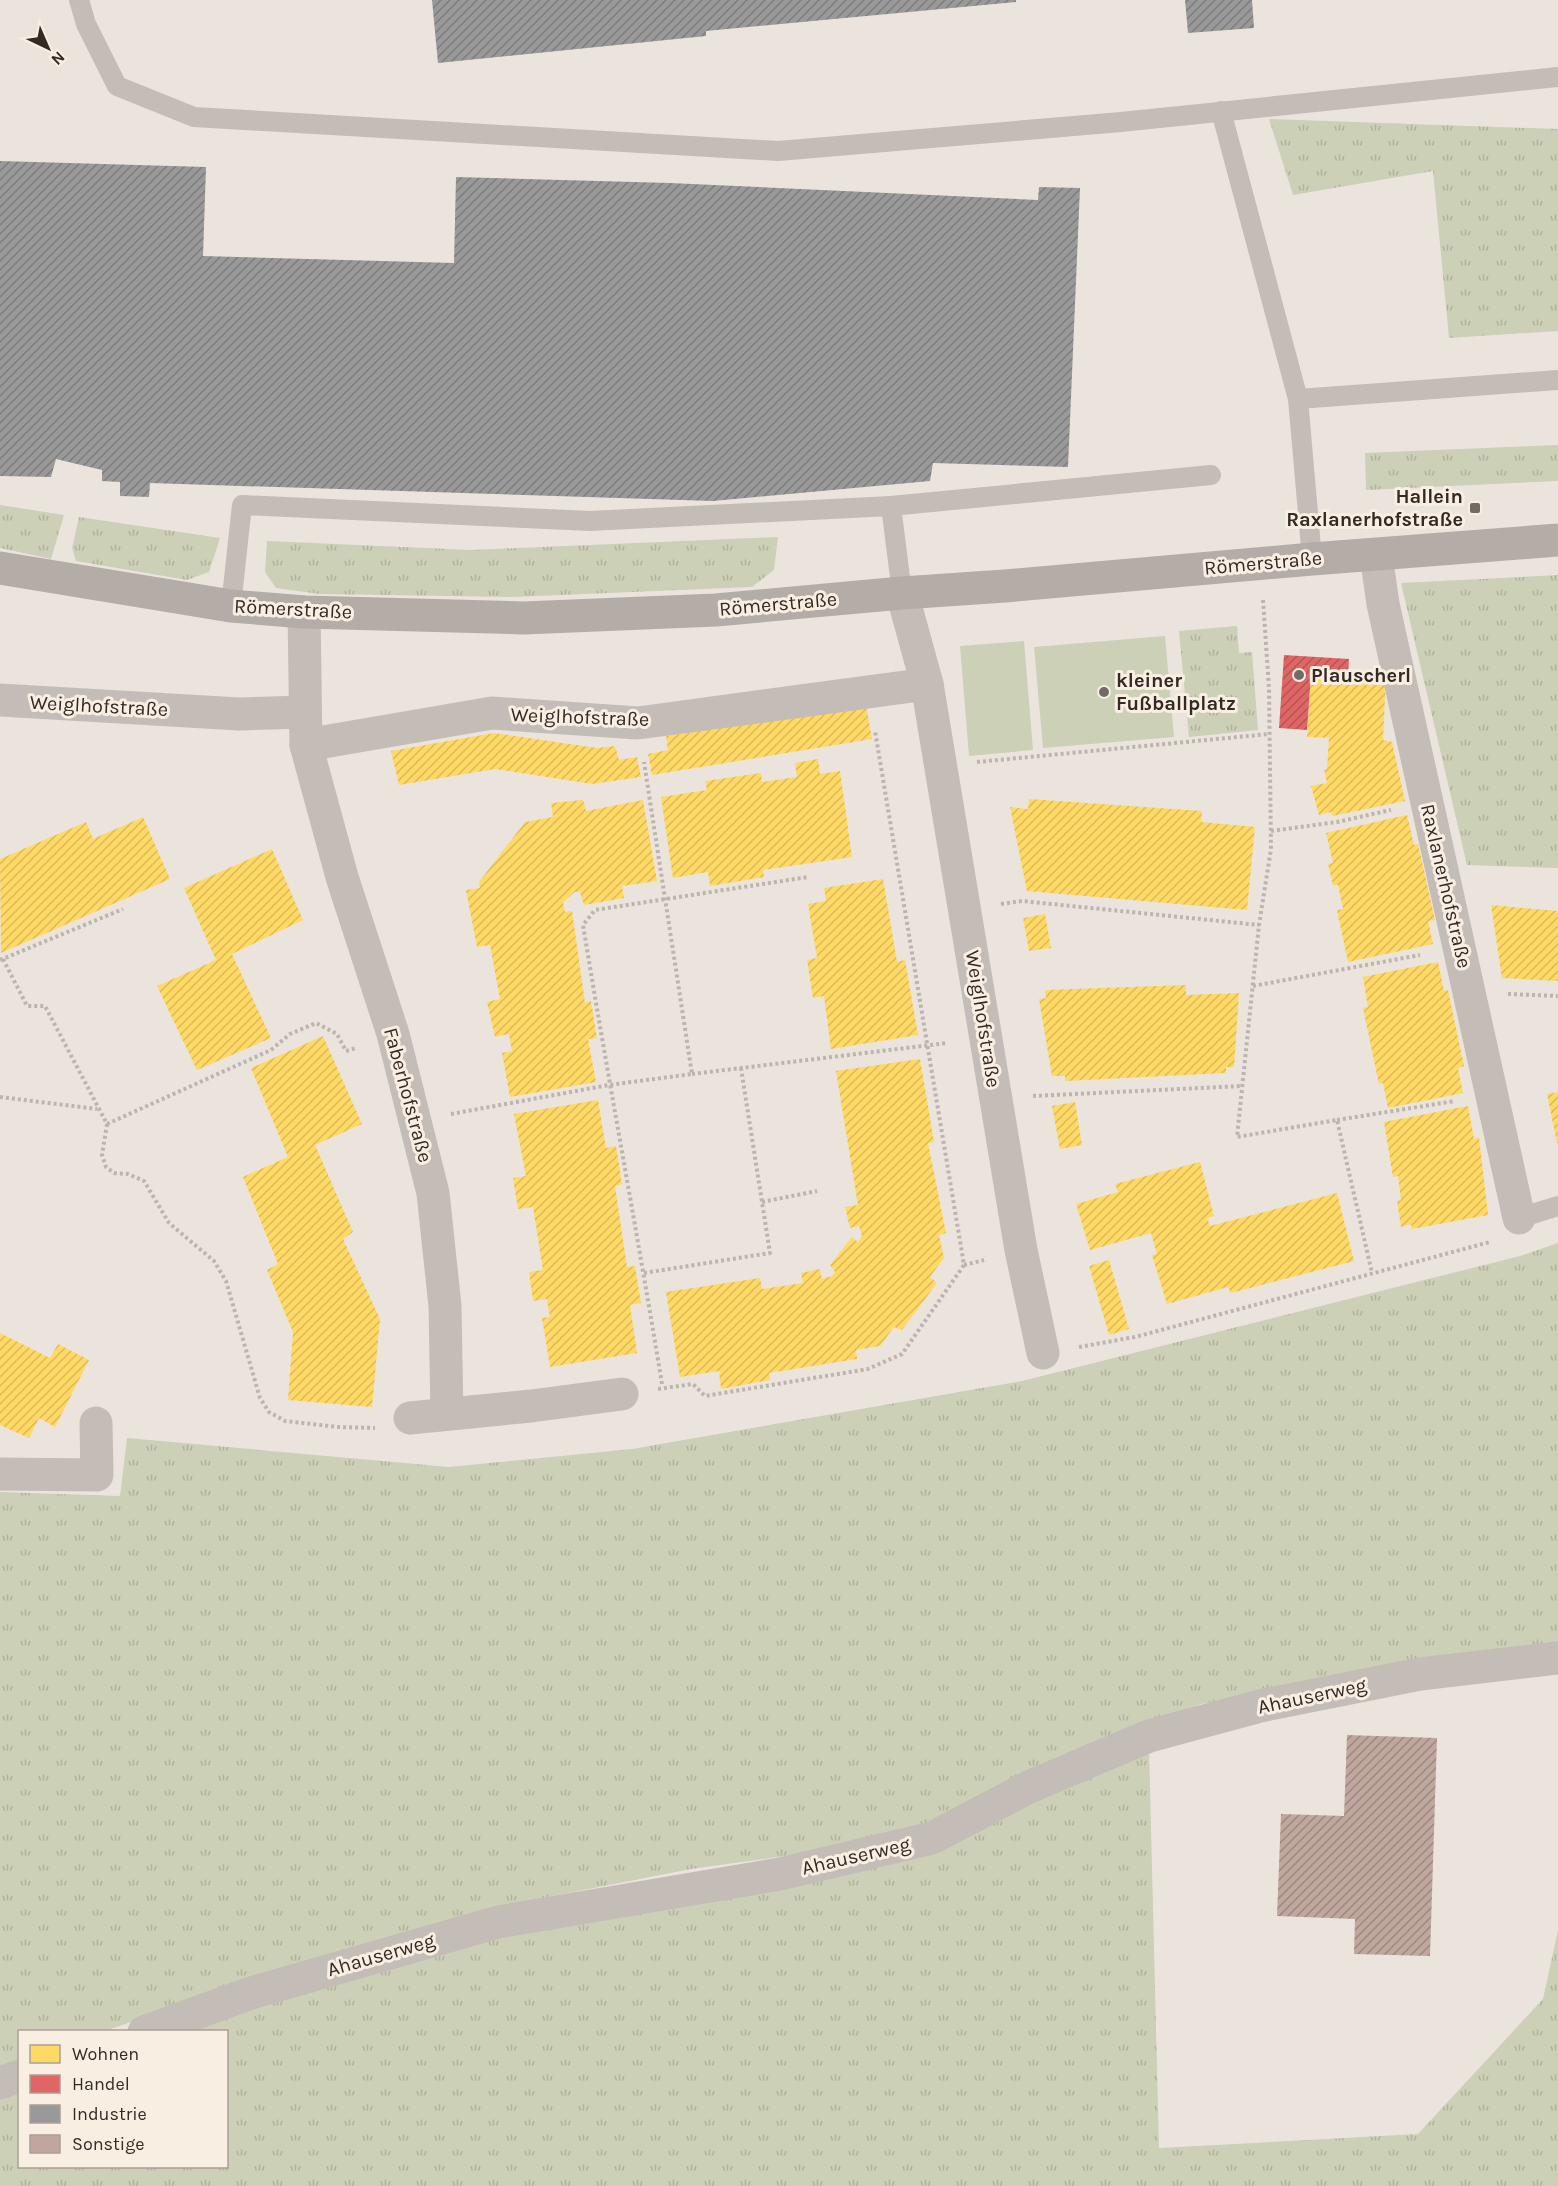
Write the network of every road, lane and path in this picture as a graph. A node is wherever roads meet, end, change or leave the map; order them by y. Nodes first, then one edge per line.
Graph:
1 (79, 0) edge
2 (1558, 77) edge
3 (1221, 111) junction
4 (1558, 380) edge
5 (1298, 399) junction
6 (1211, 475) dead end
7 (891, 506) junction
8 (1558, 540) edge
9 (1376, 555) junction
10 (1312, 559) junction
11 (1261, 563) junction
12 (0, 568) edge
13 (902, 592) junction
14 (231, 606) junction
15 (304, 612) junction
16 (927, 684) junction
17 (868, 692) junction
18 (0, 700) edge
19 (305, 712) junction
20 (638, 723) junction
21 (1269, 734) junction
22 (306, 745) junction
23 (941, 765) junction
24 (1428, 802) junction
25 (1270, 831) junction
26 (808, 877) dead end
27 (665, 899) junction
28 (123, 909) dead end
29 (965, 910) junction
30 (1259, 925) junction
31 (1460, 948) junction
32 (1, 959) edge
33 (1253, 986) junction
34 (1470, 992) junction
35 (1558, 996) edge
36 (393, 1034) junction
37 (986, 1037) junction
38 (926, 1046) junction
39 (741, 1068) junction
40 (692, 1074) junction
41 (609, 1085) junction
42 (1242, 1086) junction
43 (1491, 1094) junction
44 (0, 1097) edge
45 (996, 1101) junction
46 (98, 1109) junction
47 (1337, 1120) junction
48 (415, 1122) junction
49 (107, 1124) junction
50 (817, 1191) dead end
51 (762, 1202) junction
52 (1558, 1206) edge
53 (1519, 1218) junction
54 (644, 1273) junction
55 (1372, 1273) junction
56 (1043, 1353) joint
57 (662, 1388) junction
58 (622, 1394) joint
59 (447, 1414) junction
60 (410, 1418) joint
61 (96, 1424) dead end
62 (0, 1474) edge
63 (1558, 1658) edge
64 (147, 2030) edge
65 (18, 2077) edge
66 (0, 2083) edge

1 - 3 lane
2 - 3 lane
3 - 5 lane
4 - 5 lane
5 - 10 lane
6 - 7 lane
7 - 13 lane
7 - 14 lane
8 - 9 street, Römerstraße
9 - 10 street, Römerstraße
9 - 24 street, Raxlanerhofstraße
10 - 11 street, Römerstraße
11 - 13 street, Römerstraße
11 - 21 path
12 - 14 street, Römerstraße
13 - 15 street, Römerstraße
13 - 16 street, Weiglhofstraße
14 - 15 street, Römerstraße
15 - 19 street, Faberhofstraße
16 - 17 street, Weiglhofstraße
16 - 23 street, Weiglhofstraße
17 - 20 street, Weiglhofstraße
17 - 38 path
18 - 19 street, Weiglhofstraße
19 - 22 street, Faberhofstraße
20 - 22 street, Weiglhofstraße
20 - 27 path
21 - 23 path
21 - 25 path
22 - 36 street, Faberhofstraße
23 - 29 street, Weiglhofstraße
24 - 25 path
24 - 31 street, Raxlanerhofstraße
25 - 30 path
26 - 27 path
27 - 40 path
27 - 41 path
28 - 32 path
29 - 30 path
29 - 37 street, Weiglhofstraße
30 - 33 path
31 - 33 path
31 - 34 street, Raxlanerhofstraße
32 - 46 path
33 - 42 path
34 - 35 path
34 - 43 street, Raxlanerhofstraße
36 - 48 street, Faberhofstraße
36 - 49 path
37 - 38 path
37 - 45 street, Weiglhofstraße
38 - 39 path
38 - 57 path
39 - 40 path
39 - 51 path
40 - 41 path
41 - 48 path
41 - 54 path
42 - 45 path
42 - 47 path
43 - 47 path
43 - 53 street, Raxlanerhofstraße
44 - 46 path
45 - 56 street, Weiglhofstraße
46 - 49 path
47 - 55 path
48 - 59 street, Faberhofstraße
49 - 60 path
50 - 51 path
51 - 54 path
52 - 53 lane
53 - 55 path
54 - 57 path
55 - 56 path
57 - 58 path
58 - 59 street
59 - 60 street
61 - 62 street
63 - 64 street, Ahauserweg
65 - 66 street

